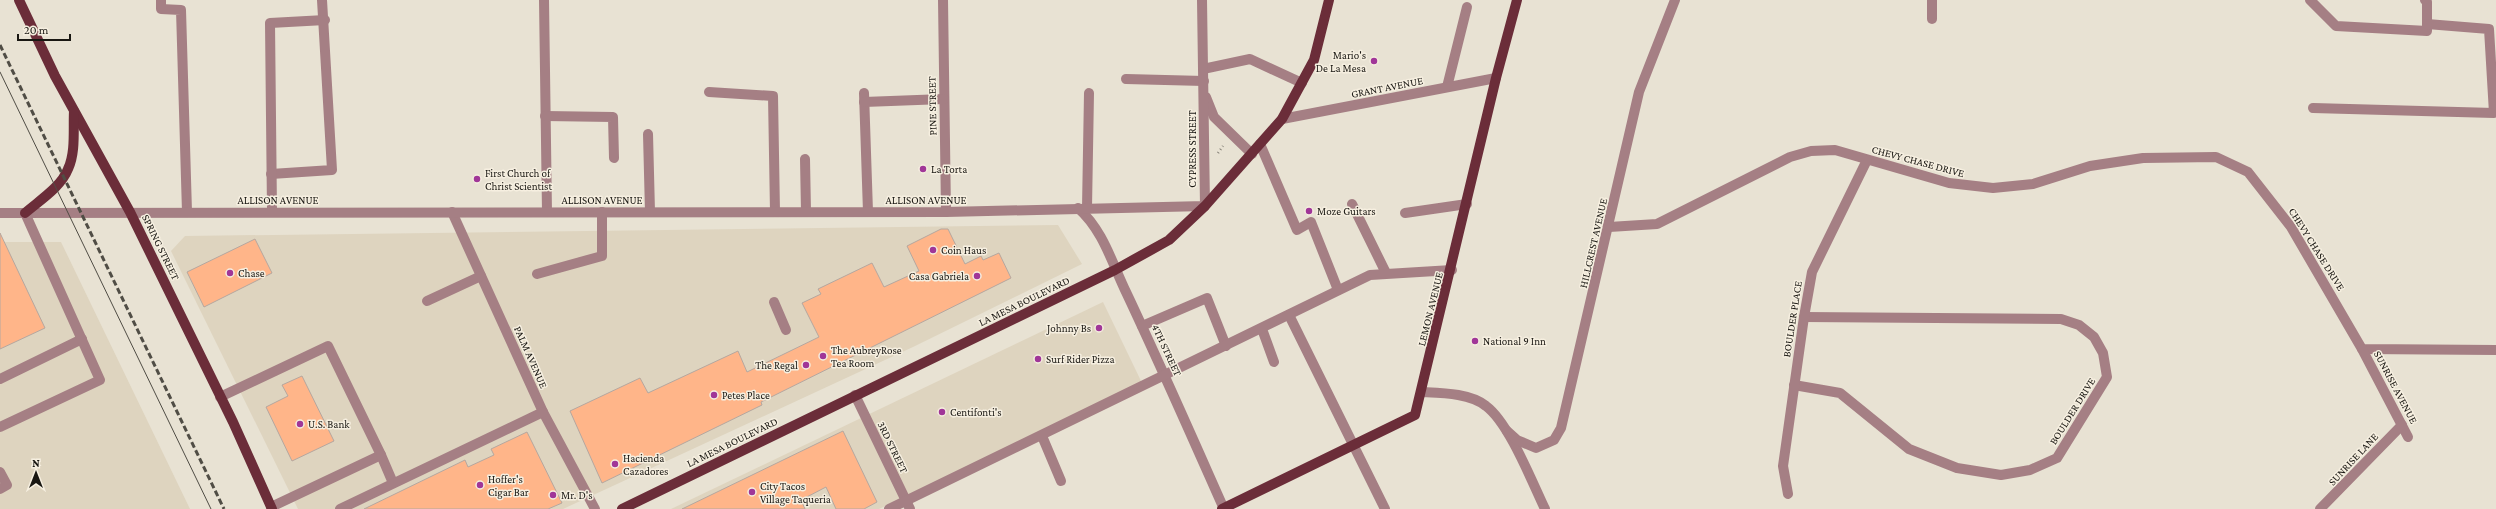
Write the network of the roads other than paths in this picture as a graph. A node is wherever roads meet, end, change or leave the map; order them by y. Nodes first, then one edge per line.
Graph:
1 (19, 0) edge
2 (161, 0) edge
3 (322, 0) edge
4 (544, 0) edge
5 (943, 0) edge
6 (1202, 0) edge
7 (1329, 0) edge
8 (1517, 0) edge
9 (1675, 0) edge
10 (1932, 0) edge
11 (2310, 0) edge
12 (2424, 0) edge
13 (1467, 7) dead end
14 (1932, 19) dead end
15 (324, 20) junction
16 (2427, 24) junction
17 (1203, 69) junction
18 (1496, 78) junction
19 (1126, 79) dead end
20 (1204, 81) junction
21 (1302, 83) junction
22 (1447, 87) junction
23 (709, 92) dead end
24 (1204, 92) junction
25 (1089, 93) dead end
26 (944, 99) junction
27 (2313, 108) dead end
28 (74, 111) junction
29 (545, 116) junction
30 (1282, 119) junction
31 (648, 134) dead end
32 (1260, 144) junction
33 (1252, 154) junction
34 (614, 158) dead end
35 (805, 158) dead end
36 (1867, 160) junction
37 (271, 174) junction
38 (1352, 204) dead end
39 (1467, 204) junction
40 (1205, 206) junction
41 (1083, 208) junction
42 (130, 212) junction
43 (187, 212) junction
44 (272, 212) junction
45 (452, 212) junction
46 (547, 212) junction
47 (602, 212) junction
48 (650, 212) junction
49 (775, 212) junction
50 (806, 212) junction
51 (868, 212) junction
52 (946, 212) junction
53 (0, 213) edge
54 (25, 213) junction
55 (1405, 213) dead end
56 (1609, 227) junction
57 (1115, 270) junction
58 (1452, 270) junction
59 (1386, 273) junction
60 (537, 274) dead end
61 (481, 276) junction
62 (1338, 290) junction
63 (427, 301) dead end
64 (774, 302) dead end
65 (1289, 315) junction
66 (1804, 317) junction
67 (1142, 326) junction
68 (1262, 329) junction
69 (786, 330) dead end
70 (82, 339) junction
71 (1226, 346) junction
72 (2362, 349) junction
73 (2496, 350) edge
74 (1274, 362) dead end
75 (1166, 376) junction
76 (0, 379) edge
77 (1794, 384) junction
78 (1421, 392) junction
79 (855, 395) junction
80 (220, 397) junction
81 (543, 412) junction
82 (2402, 425) junction
83 (0, 427) edge
84 (1507, 431) junction
85 (1042, 436) junction
86 (2408, 437) dead end
87 (1354, 445) junction
88 (381, 455) junction
89 (0, 472) edge
90 (1061, 481) dead end
91 (393, 483) junction
92 (0, 489) edge
93 (1788, 494) dead end
94 (908, 505) edge
95 (272, 508) edge
96 (340, 509) edge
97 (595, 509) edge
98 (622, 509) edge
99 (889, 509) edge
100 (1223, 509) edge
101 (1385, 509) edge
102 (1545, 509) edge
103 (2320, 509) edge

1 - 28 main road, SPRING STREET
2 - 43 street
3 - 15 street
4 - 29 street
5 - 26 street, PINE STREET
6 - 17 street, CYPRESS STREET
7 - 21 main road, LA MESA BOULEVARD
8 - 18 main road, LEMON AVENUE
9 - 56 street, HILLCREST AVENUE
10 - 14 street
11 - 16 street
12 - 16 street
13 - 22 street
15 - 37 street
15 - 37 street
16 - 27 street
17 - 20 street, CYPRESS STREET
17 - 21 street
18 - 22 street, GRANT AVENUE
18 - 39 main road, LEMON AVENUE
19 - 20 street
20 - 24 street, CYPRESS STREET
21 - 30 main road, LA MESA BOULEVARD
22 - 30 street, GRANT AVENUE
23 - 49 street
24 - 33 street, CYPRESS STREET
24 - 40 street, CYPRESS STREET
25 - 41 street
26 - 51 street
26 - 52 street, PINE STREET
28 - 42 main road, SPRING STREET
28 - 54 main road
29 - 34 street
29 - 46 street
30 - 32 main road, LA MESA BOULEVARD
31 - 48 street
32 - 33 main road, LA MESA BOULEVARD
32 - 62 street
33 - 40 main road, LA MESA BOULEVARD
35 - 50 street
36 - 56 street, CHEVY CHASE DRIVE
36 - 66 street, BOULDER PLACE
36 - 72 street, CHEVY CHASE DRIVE
37 - 44 street
38 - 59 street
39 - 55 street
39 - 58 main road, LEMON AVENUE
40 - 41 street, ALLISON AVENUE
40 - 57 main road, LA MESA BOULEVARD
41 - 52 street, ALLISON AVENUE
41 - 57 street, 4TH STREET
42 - 43 street, ALLISON AVENUE
42 - 54 street, ALLISON AVENUE
42 - 80 main road, SPRING STREET
43 - 44 street, ALLISON AVENUE
44 - 45 street, ALLISON AVENUE
45 - 46 street, ALLISON AVENUE
45 - 61 street, PALM AVENUE
46 - 47 street, ALLISON AVENUE
47 - 48 street, ALLISON AVENUE
47 - 60 street
48 - 49 street, ALLISON AVENUE
49 - 50 street, ALLISON AVENUE
50 - 51 street, ALLISON AVENUE
51 - 52 street, ALLISON AVENUE
53 - 54 street, ALLISON AVENUE
54 - 70 street
56 - 84 street, HILLCREST AVENUE
57 - 67 street, 4TH STREET
57 - 79 main road, LA MESA BOULEVARD
58 - 59 street
58 - 78 main road, LEMON AVENUE
59 - 62 street
61 - 63 street
61 - 81 street, PALM AVENUE
62 - 65 street
64 - 69 street
65 - 68 street
65 - 87 street
66 - 77 street, BOULDER PLACE
66 - 77 street, BOULDER DRIVE
67 - 71 street
67 - 75 street, 4TH STREET
68 - 71 street
68 - 74 street
70 - 76 street
70 - 83 street
71 - 75 street
72 - 73 street
72 - 82 street, SUNRISE AVENUE
75 - 85 street
75 - 100 street, 4TH STREET
77 - 93 street, BOULDER PLACE
78 - 84 street, HILLCREST AVENUE
78 - 87 main road, LEMON AVENUE
79 - 94 street, 3RD STREET
79 - 98 main road, LA MESA BOULEVARD
80 - 88 street
80 - 95 main road, SPRING STREET
81 - 91 street
81 - 97 street, PALM AVENUE
82 - 86 street, SUNRISE AVENUE
82 - 103 street, SUNRISE LANE
84 - 102 street, HILLCREST AVENUE
85 - 90 street
85 - 94 street
87 - 100 main road, LEMON AVENUE
87 - 101 street
88 - 91 street
88 - 95 street
89 - 92 street
91 - 96 street
94 - 99 street

